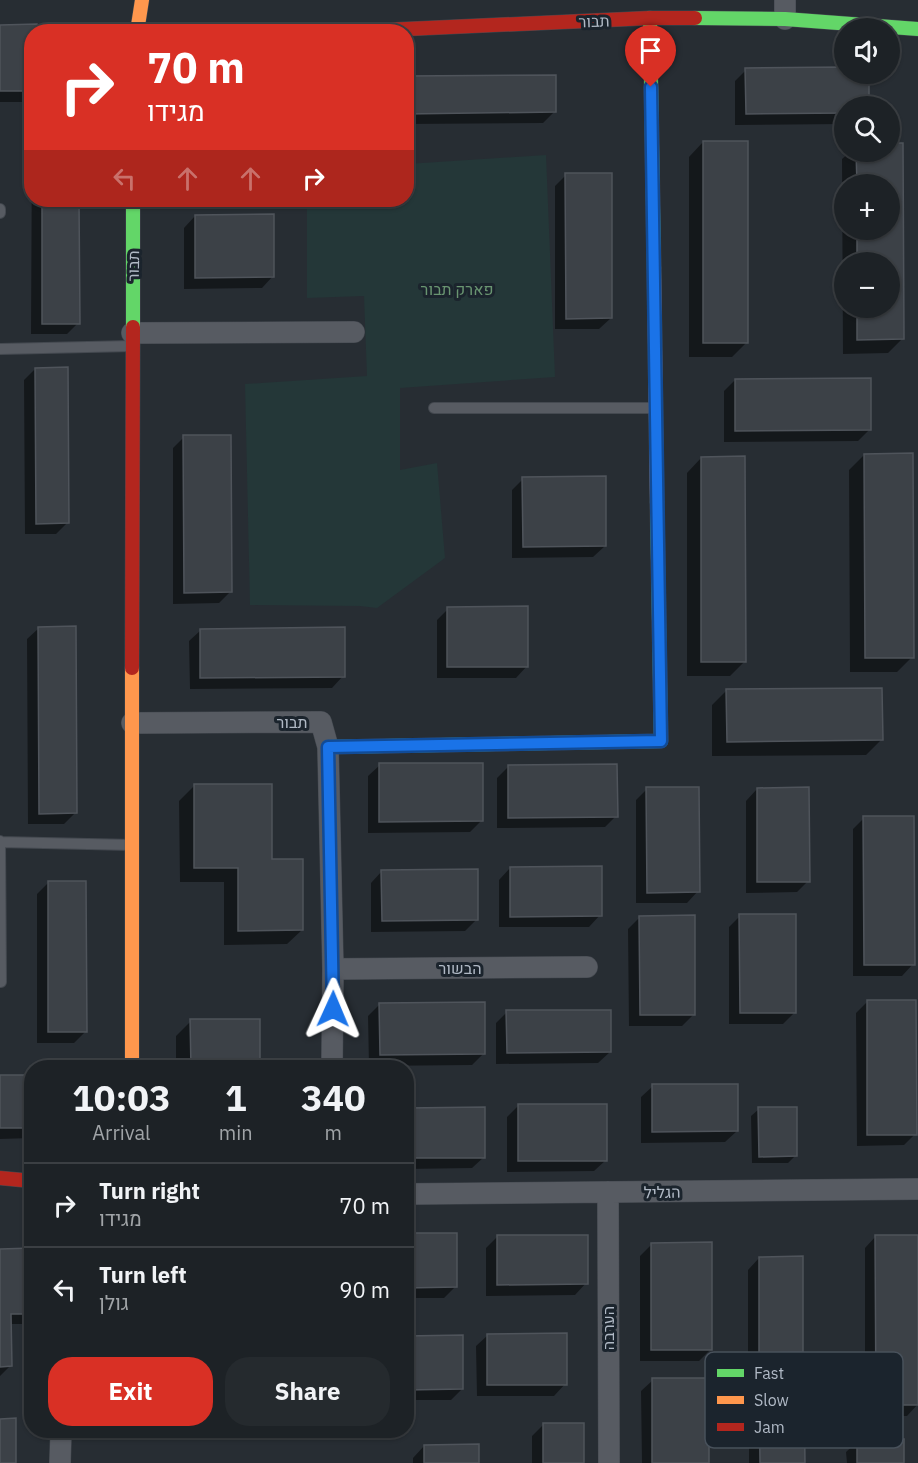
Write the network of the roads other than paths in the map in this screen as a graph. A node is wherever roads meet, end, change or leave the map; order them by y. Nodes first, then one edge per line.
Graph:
1 (129, 0) edge
2 (142, 0) edge
3 (785, 10) edge
4 (650, 18) junction
5 (134, 24) edge
6 (137, 24) edge
7 (414, 29) edge
8 (918, 29) edge
9 (133, 207) edge
10 (354, 332) dead end
11 (132, 340) junction
12 (0, 349) edge
13 (434, 408) dead end
14 (656, 408) junction
15 (132, 723) junction
16 (328, 747) junction
17 (0, 841) edge
18 (132, 844) junction
19 (587, 968) dead end
20 (333, 969) junction
21 (1, 982) edge
22 (132, 1060) edge
23 (332, 1060) edge
24 (0, 1178) edge
25 (24, 1180) edge
26 (918, 1189) edge
27 (608, 1192) junction
28 (414, 1194) edge
29 (60, 1438) edge
30 (60, 1463) edge
31 (609, 1463) edge

1 - 5 street
2 - 6 street
3 - 4 street, תבור
3 - 8 street, תבור
4 - 7 street, תבור
4 - 14 street
9 - 11 street, תבור
10 - 11 street
11 - 12 lane
11 - 15 street, תבור
13 - 14 lane
14 - 16 street
15 - 16 street, תבור
15 - 18 street, תבור
16 - 20 street, תבור
17 - 18 lane
17 - 21 lane
18 - 22 street, תבור
19 - 20 street, הבשור
20 - 23 street, תבור
24 - 25 street
26 - 27 street, הגליל
27 - 28 street, הגליל
27 - 31 street, הערבה
29 - 30 street

